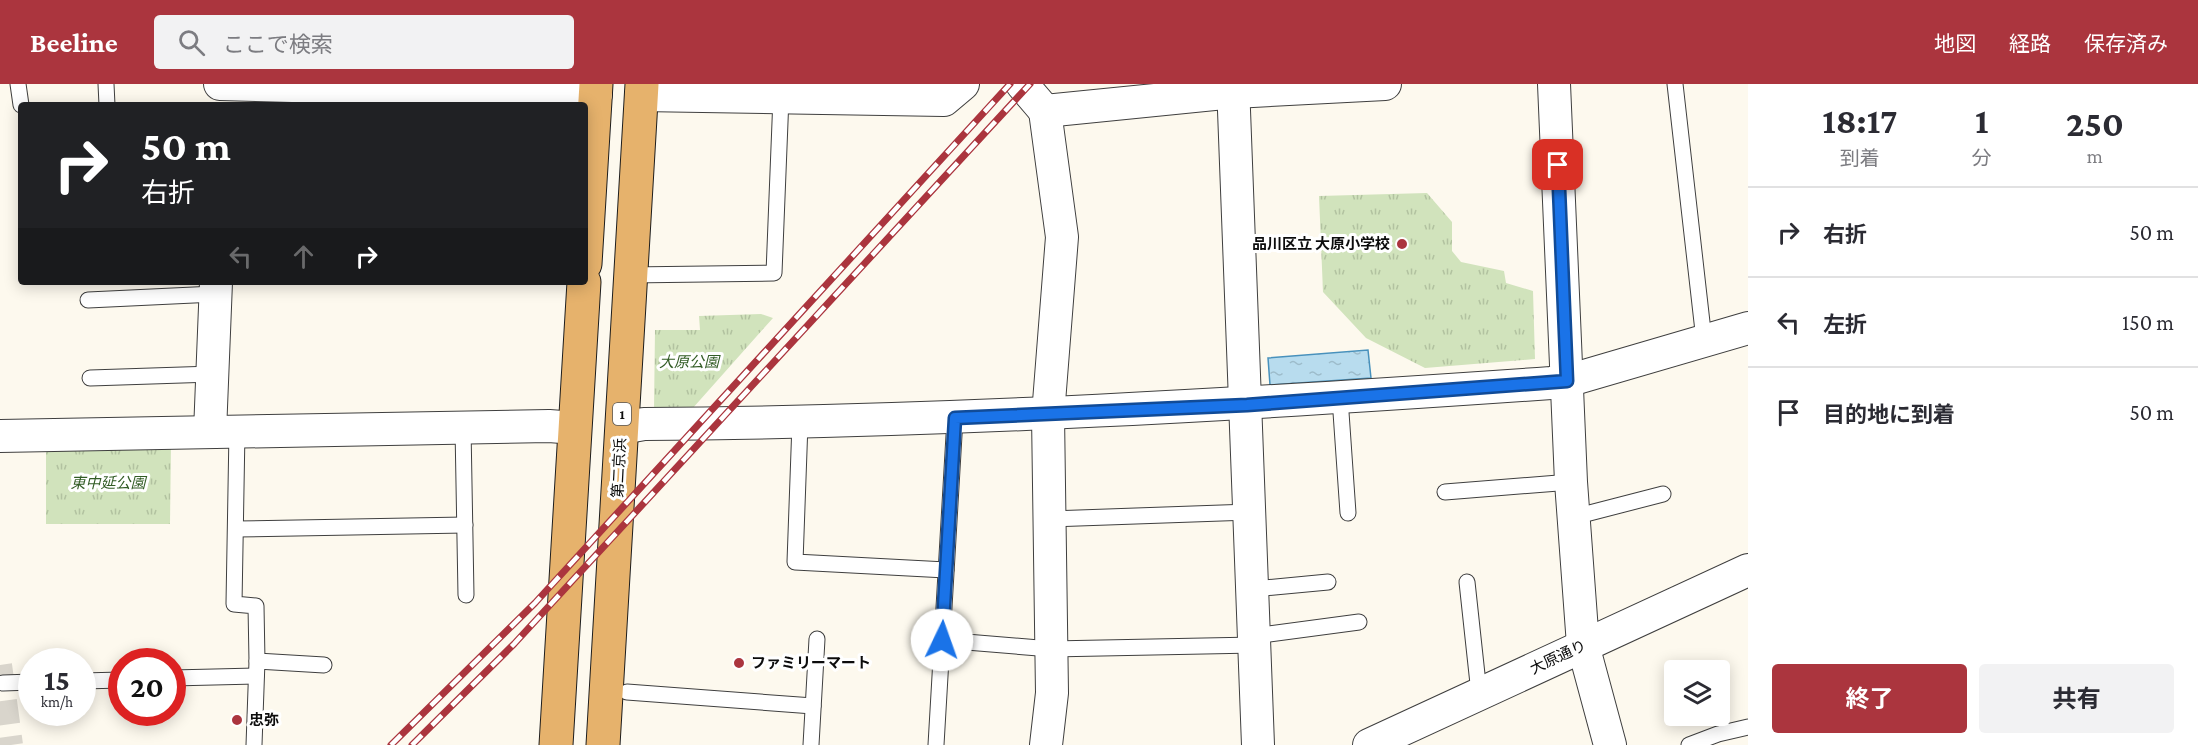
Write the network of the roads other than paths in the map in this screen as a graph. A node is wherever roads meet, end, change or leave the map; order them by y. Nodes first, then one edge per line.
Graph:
1 (18, 84) edge
2 (106, 84) edge
3 (220, 84) edge
4 (227, 84) edge
5 (963, 84) edge
6 (1022, 84) edge
7 (1385, 84) edge
8 (1554, 84) edge
9 (1675, 84) edge
10 (1340, 85) edge
11 (1234, 88) edge
12 (596, 89) edge
13 (641, 89) edge
14 (793, 93) edge
15 (21, 102) edge
16 (107, 102) edge
17 (225, 102) edge
18 (1045, 111) junction
19 (588, 190) edge
20 (629, 275) junction
21 (584, 285) edge
22 (215, 288) edge
23 (88, 300) dead end
24 (1748, 328) edge
25 (1704, 340) junction
26 (213, 374) junction
27 (90, 378) dead end
28 (1567, 381) junction
29 (1340, 398) junction
30 (1247, 405) junction
31 (1048, 415) junction
32 (955, 418) junction
33 (800, 423) junction
34 (463, 428) junction
35 (575, 428) junction
36 (622, 428) junction
37 (224, 431) junction
38 (0, 436) edge
39 (1571, 482) junction
40 (1445, 492) dead end
41 (1663, 494) dead end
42 (1250, 512) junction
43 (1348, 513) dead end
44 (1574, 518) junction
45 (1050, 519) junction
46 (465, 525) junction
47 (236, 529) junction
48 (946, 570) junction
49 (1748, 570) edge
50 (1328, 582) dead end
51 (1467, 582) dead end
52 (1253, 589) junction
53 (466, 595) dead end
54 (1359, 622) dead end
55 (817, 639) dead end
56 (942, 640) junction
57 (1255, 640) junction
58 (1583, 645) junction
59 (1051, 649) junction
60 (324, 665) dead end
61 (257, 669) junction
62 (186, 677) edge
63 (18, 682) edge
64 (3, 683) dead end
65 (627, 692) dead end
66 (1479, 693) junction
67 (813, 706) junction
68 (1748, 727) edge
69 (254, 745) edge
70 (556, 745) edge
71 (603, 745) edge
72 (811, 745) edge
73 (936, 745) edge
74 (1046, 745) edge
75 (1258, 745) edge
76 (1369, 745) edge
77 (1610, 745) edge
78 (1689, 745) edge

1 - 15 lane
2 - 16 lane
3 - 4 street
4 - 12 street
4 - 17 street
5 - 14 street
6 - 18 street
7 - 10 street
8 - 28 street
9 - 25 lane
10 - 11 street
11 - 18 street
11 - 30 street
12 - 19 highway
13 - 14 street
13 - 20 highway, 第二京浜 / 1
14 - 20 lane
18 - 31 street
20 - 36 highway, 第二京浜 / 1
21 - 35 highway
22 - 23 lane
22 - 26 street
24 - 25 street
25 - 28 street
26 - 27 lane
26 - 37 street
28 - 29 street
28 - 39 street
29 - 30 street
29 - 43 lane
30 - 31 street
30 - 42 street
31 - 32 street
31 - 45 street
32 - 33 street
32 - 48 lane
33 - 36 street
33 - 48 lane
34 - 35 street
34 - 37 street
34 - 46 lane
35 - 70 highway
36 - 71 highway, 第二京浜 / 1
37 - 38 street
37 - 47 lane
39 - 40 lane
39 - 44 street
41 - 44 lane
42 - 45 lane
42 - 52 street
44 - 58 street
45 - 59 street
46 - 47 lane
46 - 53 lane
47 - 61 lane
48 - 56 lane
49 - 58 street, 大原通り
50 - 52 lane
51 - 66 lane
52 - 57 street
54 - 57 lane
55 - 67 lane
56 - 59 lane
56 - 73 lane
57 - 59 lane
57 - 75 street
58 - 66 street, 大原通り
58 - 77 street
59 - 74 street
60 - 61 lane
61 - 62 lane
61 - 69 lane
63 - 64 lane
65 - 67 lane
66 - 76 street, 大原通り
67 - 72 lane
68 - 78 lane

